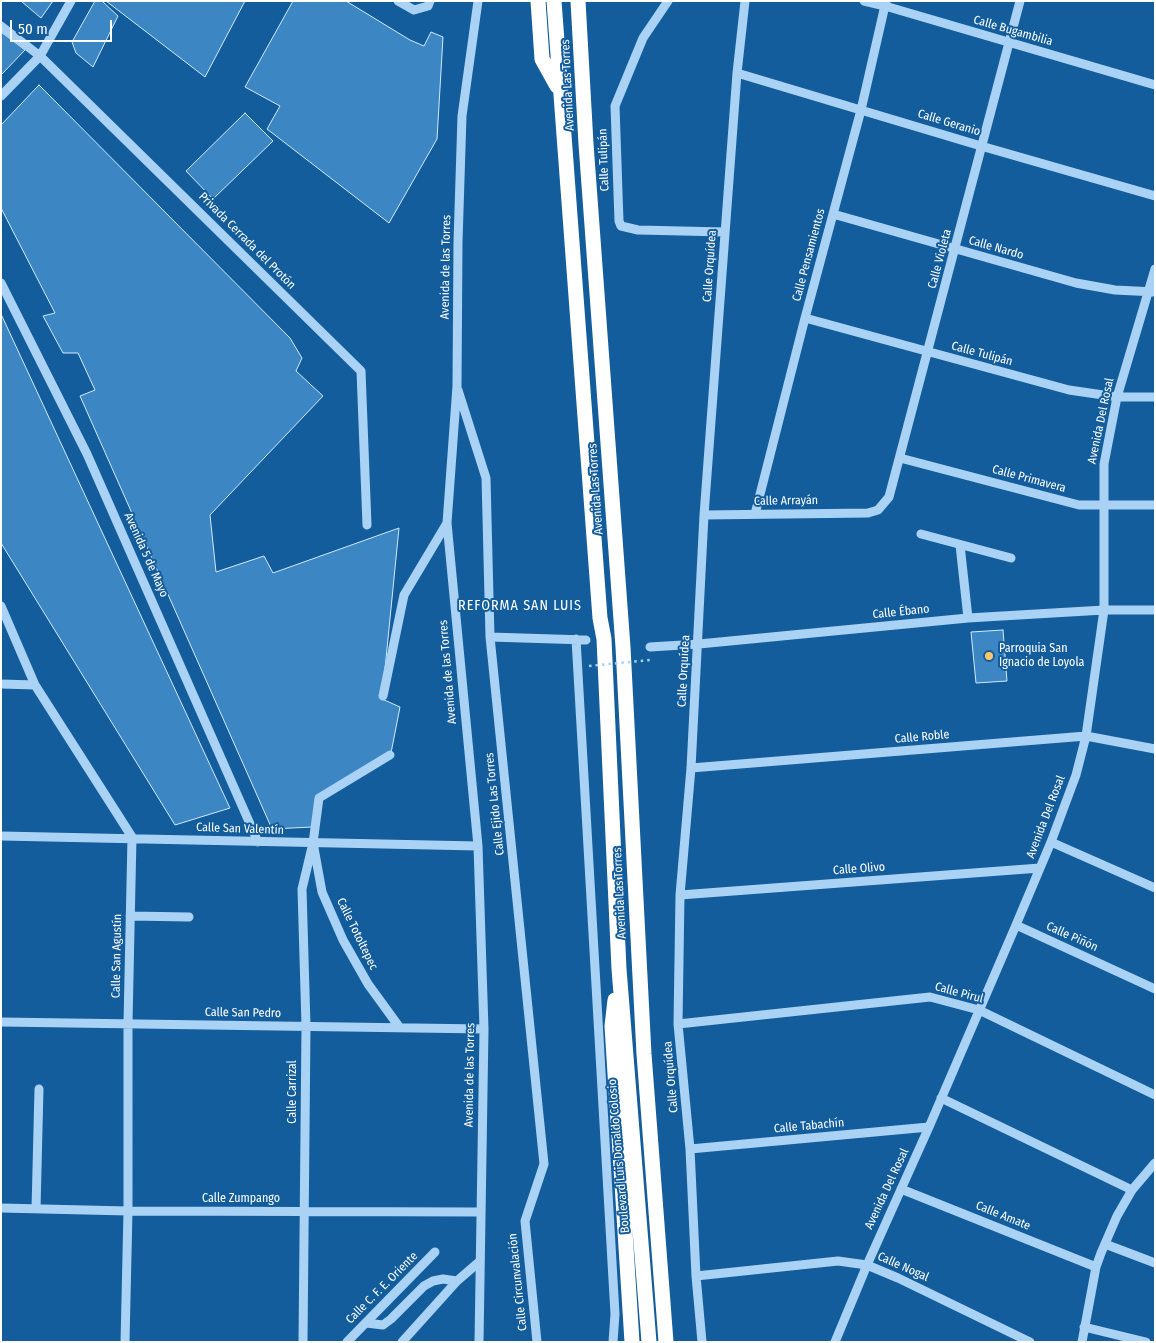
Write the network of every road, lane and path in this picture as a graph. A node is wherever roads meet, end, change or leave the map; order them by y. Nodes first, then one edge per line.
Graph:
1 (71, 1) edge
2 (398, 1) edge
3 (430, 1) edge
4 (478, 1) edge
5 (538, 1) edge
6 (554, 1) edge
7 (578, 1) edge
8 (668, 1) edge
9 (745, 1) edge
10 (864, 1) edge
11 (1020, 1) edge
12 (886, 4) edge
13 (1, 26) edge
14 (1008, 43) junction
15 (40, 56) junction
16 (737, 73) junction
17 (1155, 85) edge
18 (560, 93) junction
19 (1, 96) edge
20 (861, 110) junction
21 (981, 146) junction
22 (1155, 196) edge
23 (833, 214) junction
24 (726, 232) junction
25 (956, 250) junction
26 (1155, 269) edge
27 (1, 283) edge
28 (1152, 292) edge
29 (805, 318) junction
30 (927, 353) junction
31 (457, 386) junction
32 (1117, 397) junction
33 (1155, 397) edge
34 (900, 458) junction
35 (1104, 505) junction
36 (1155, 505) edge
37 (868, 513) joint
38 (755, 514) junction
39 (704, 515) junction
40 (447, 523) junction
41 (367, 525) dead end
42 (921, 534) dead end
43 (960, 545) junction
44 (1011, 558) dead end
45 (1, 606) edge
46 (1104, 610) junction
47 (1155, 610) edge
48 (968, 618) junction
49 (490, 636) junction
50 (576, 640) junction
51 (586, 640) dead end
52 (699, 644) junction
53 (650, 647) dead end
54 (650, 660) dead end
55 (588, 666) dead end
56 (1, 684) edge
57 (35, 685) junction
58 (383, 696) dead end
59 (1086, 736) junction
60 (1155, 749) edge
61 (390, 755) dead end
62 (691, 768) junction
63 (1, 836) edge
64 (132, 837) junction
65 (258, 842) junction
66 (1051, 842) junction
67 (313, 843) junction
68 (478, 846) junction
69 (1040, 868) junction
70 (1155, 888) edge
71 (680, 896) junction
72 (130, 916) junction
73 (189, 917) dead end
74 (1016, 926) junction
75 (619, 969) junction
76 (639, 976) junction
77 (1155, 989) edge
78 (979, 1010) junction
79 (1, 1022) edge
80 (128, 1023) junction
81 (678, 1024) junction
82 (306, 1026) junction
83 (400, 1028) junction
84 (484, 1029) junction
85 (39, 1089) dead end
86 (1155, 1095) edge
87 (941, 1098) junction
88 (929, 1127) junction
89 (690, 1149) junction
90 (1155, 1163) edge
91 (901, 1189) junction
92 (1132, 1190) junction
93 (1, 1208) edge
94 (36, 1208) junction
95 (128, 1211) junction
96 (305, 1212) junction
97 (480, 1212) junction
98 (525, 1220) joint
99 (1105, 1244) junction
100 (435, 1252) dead end
101 (479, 1262) junction
102 (1155, 1263) edge
103 (867, 1265) junction
104 (1096, 1267) junction
105 (696, 1276) junction
106 (457, 1281) junction
107 (366, 1323) junction
108 (1084, 1327) junction
109 (125, 1342) edge
110 (304, 1342) edge
111 (347, 1342) edge
112 (402, 1342) edge
113 (479, 1342) edge
114 (537, 1342) edge
115 (614, 1342) edge
116 (632, 1342) edge
117 (649, 1342) edge
118 (666, 1342) edge
119 (674, 1342) edge
120 (702, 1342) edge
121 (835, 1342) edge
122 (1030, 1342) edge
123 (1082, 1342) edge
124 (1146, 1342) edge

1 - 15 street
2 - 3 street
4 - 31 street, Avenida de las Torres
5 - 18 highway
6 - 18 highway, Avenida Las Torres
7 - 76 highway, Avenida Las Torres
8 - 24 street, Calle Tulipán
9 - 16 street, Calle Orquídea
10 - 12 street, Calle Bugambilia
11 - 14 street, Calle Violeta
12 - 14 street, Calle Bugambilia
12 - 20 street, Calle Pensamientos
13 - 15 street, Privada Cerrada del Protón
14 - 17 street, Calle Bugambilia
14 - 21 street, Calle Violeta
15 - 19 street
15 - 41 street, Privada Cerrada del Protón
16 - 20 street, Calle Geranio
16 - 24 street, Calle Orquídea
18 - 75 highway, Avenida Las Torres
20 - 21 street, Calle Geranio
20 - 23 street, Calle Pensamientos
21 - 22 street, Calle Geranio
21 - 25 street, Calle Violeta
23 - 25 street, Calle Nardo
23 - 29 street, Calle Pensamientos
24 - 39 street, Calle Orquídea
25 - 28 street, Calle Nardo
25 - 30 street, Calle Violeta
26 - 28 street, Avenida Del Rosal
27 - 65 street, Avenida 5 de Mayo
28 - 32 street, Avenida Del Rosal
29 - 30 street, Calle Tulipán
29 - 38 street, Calle Pensamientos
30 - 32 street, Calle Tulipán
30 - 34 street, Calle Violeta
31 - 40 street, Avenida de las Torres
31 - 49 street, Calle Ejido Las Torres
32 - 33 street, Calle Tulipán
32 - 35 street, Avenida Del Rosal
34 - 35 street, Calle Primavera
34 - 37 street, Calle Violeta
35 - 36 street, Calle Primavera
35 - 46 street, Avenida Del Rosal
37 - 38 street, Calle Arrayán
38 - 39 street, Calle Arrayán
39 - 52 street, Calle Orquídea
40 - 58 street
40 - 68 street, Avenida de las Torres
42 - 43 street
43 - 44 street
43 - 48 street
45 - 57 street
46 - 47 street, Calle Ébano
46 - 48 street, Calle Ébano
46 - 59 street, Avenida Del Rosal
48 - 52 street, Calle Ébano
49 - 50 street
49 - 98 street, Calle Ejido Las Torres
50 - 51 street
50 - 115 street
52 - 53 street, Calle Ébano
52 - 62 street, Calle Orquídea
54 - 55 path, bridge
56 - 57 street
57 - 64 street
59 - 60 street, Calle Roble
59 - 62 street, Calle Roble
59 - 66 street, Avenida Del Rosal
61 - 67 street
62 - 71 street, Calle Orquídea
63 - 64 street, Calle San Valentín
64 - 65 street, Calle San Valentín
64 - 72 street, Calle San Agustín
65 - 67 street, Calle San Valentín
66 - 69 street, Avenida Del Rosal
66 - 70 street
67 - 68 street, Calle San Valentín
67 - 82 street, Calle Carrizal
67 - 83 street, Calle Totoltepec
68 - 84 street, Avenida de las Torres
69 - 71 street, Calle Olivo
69 - 74 street, Avenida Del Rosal
71 - 81 street, Calle Orquídea
72 - 73 street
72 - 80 street, Calle San Agustín
74 - 77 street, Calle Piñón
74 - 78 street, Avenida Del Rosal
75 - 116 highway
75 - 117 highway, Boulevard Luis Donaldo Colosio
76 - 118 highway
76 - 119 highway
78 - 81 street, Calle Pirul
78 - 86 street, Calle Pirul
78 - 87 street, Avenida Del Rosal
79 - 80 street, Calle San Pedro
80 - 82 street, Calle San Pedro
80 - 95 street, Calle San Agustín
81 - 89 street, Calle Orquídea
82 - 83 street, Calle San Pedro
82 - 96 street, Calle Carrizal
83 - 84 street, Calle San Pedro
84 - 97 street, Avenida de las Torres
85 - 94 street
87 - 88 street, Avenida Del Rosal
87 - 92 street
88 - 89 street, Calle Tabachín
88 - 91 street, Avenida Del Rosal
89 - 105 street, Calle Orquídea
90 - 92 street
91 - 103 street, Avenida Del Rosal
91 - 104 street, Calle Amate
92 - 99 street
93 - 94 street, Calle Zumpango
94 - 95 street, Calle Zumpango
95 - 96 street, Calle Zumpango
95 - 109 street, Calle San Agustín
96 - 97 street, Calle Zumpango
96 - 110 street, Calle Carrizal
97 - 101 street, Avenida de las Torres
98 - 114 street, Calle Circunvalación
99 - 102 street
99 - 104 street
100 - 107 street, Calle C. F. E. Oriente
101 - 106 street
101 - 113 street, Avenida de las Torres
103 - 105 street, Calle Nogal
103 - 121 street, Avenida Del Rosal
103 - 122 street, Calle Nogal
104 - 108 street
105 - 120 street, Calle Orquídea
106 - 107 street
106 - 112 street
107 - 111 street, Calle C. F. E. Oriente
108 - 123 street
108 - 124 street

